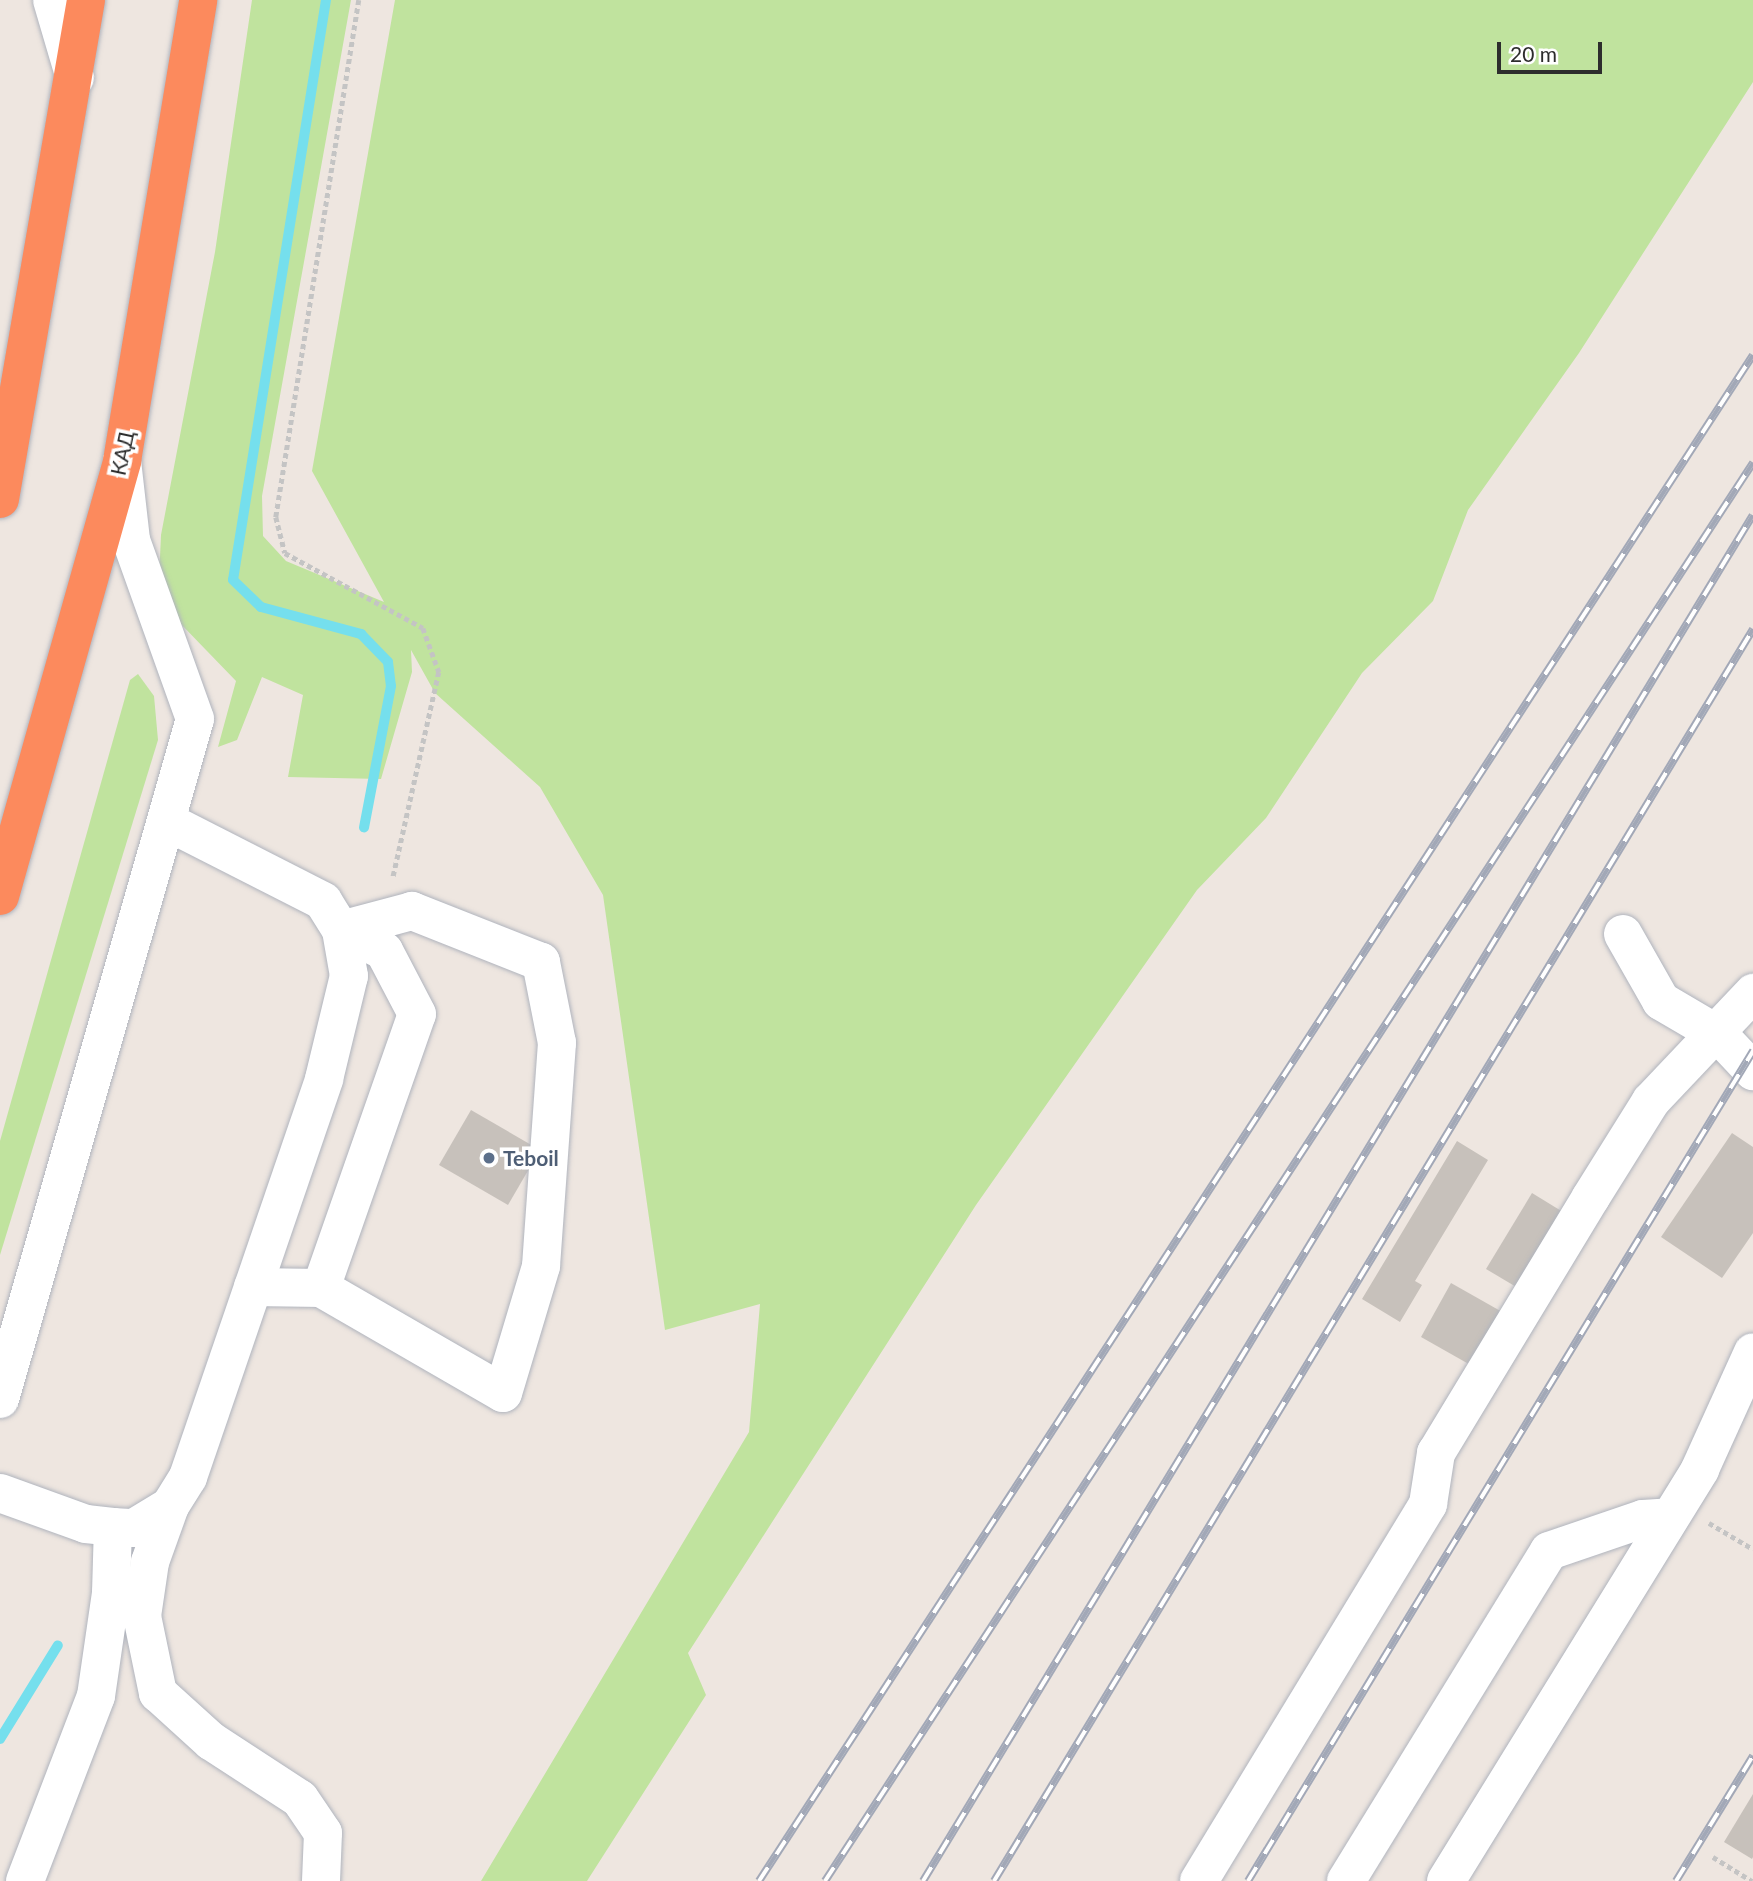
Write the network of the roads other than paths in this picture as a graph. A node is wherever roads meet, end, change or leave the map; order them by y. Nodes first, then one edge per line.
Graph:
1 (52, 0) edge
2 (86, 0) edge
3 (198, 0) edge
4 (75, 78) junction
5 (122, 461) junction
6 (0, 499) edge
7 (166, 821) junction
8 (0, 896) edge
9 (341, 930) junction
10 (1623, 934) dead end
11 (1753, 993) edge
12 (1719, 1035) junction
13 (1753, 1071) edge
14 (253, 1287) junction
15 (321, 1288) junction
16 (1753, 1352) edge
17 (0, 1398) edge
18 (0, 1493) edge
19 (170, 1506) junction
20 (1674, 1511) junction
21 (113, 1527) junction
22 (25, 1881) edge
23 (321, 1881) edge
24 (1199, 1881) edge
25 (1346, 1881) edge
26 (1446, 1881) edge

1 - 4 lane
2 - 4 highway
3 - 5 highway, КАД
4 - 6 highway
5 - 7 lane
5 - 8 highway, КАД
7 - 9 lane
7 - 17 lane
9 - 14 lane
9 - 15 lane
9 - 15 lane
10 - 12 lane
11 - 12 lane
12 - 13 lane
12 - 24 lane
14 - 15 lane
14 - 19 lane
16 - 20 lane
18 - 21 lane
19 - 21 lane
19 - 23 lane
20 - 25 lane
20 - 26 lane
21 - 22 lane

